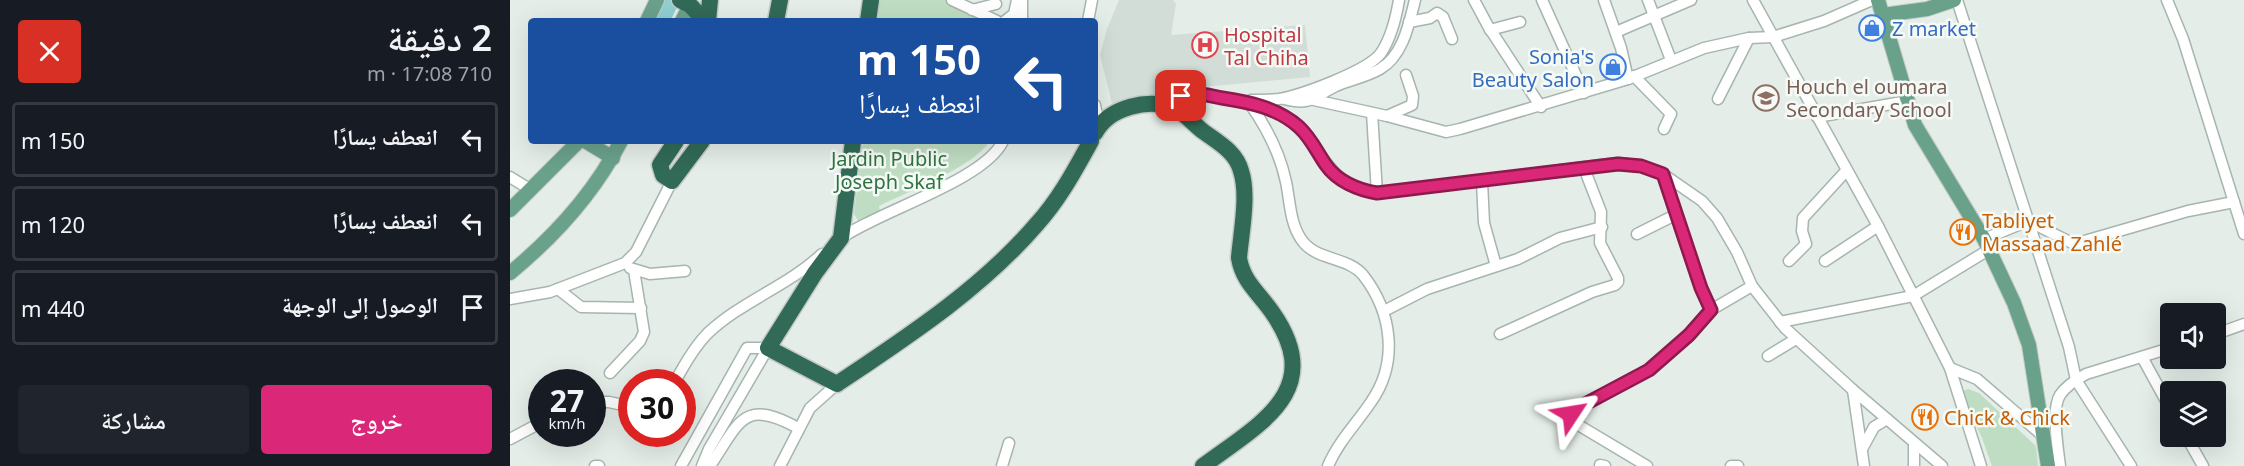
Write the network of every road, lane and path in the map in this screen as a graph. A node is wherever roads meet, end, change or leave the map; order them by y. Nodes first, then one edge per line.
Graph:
1 (657, 0) edge
2 (710, 0) edge
3 (780, 0) edge
4 (871, 0) edge
5 (952, 0) edge
6 (1017, 0) edge
7 (1022, 0) edge
8 (1092, 0) edge
9 (1399, 0) edge
10 (1414, 0) edge
11 (1474, 0) edge
12 (1542, 0) edge
13 (1604, 0) edge
14 (1648, 0) edge
15 (1691, 0) edge
16 (1753, 0) edge
17 (1872, 0) edge
18 (1878, 0) edge
19 (1955, 0) edge
20 (2167, 0) edge
21 (687, 2) edge
22 (996, 2) edge
23 (975, 6) edge
24 (1654, 14) junction
25 (1883, 15) junction
26 (648, 18) edge
27 (683, 18) edge
28 (704, 18) edge
29 (707, 18) edge
30 (777, 18) edge
31 (868, 18) edge
32 (996, 18) edge
33 (1000, 18) edge
34 (1007, 18) edge
35 (1022, 18) edge
36 (1089, 18) edge
37 (1520, 22) dead end
38 (1394, 25) junction
39 (1408, 27) junction
40 (1490, 30) junction
41 (1616, 32) junction
42 (1773, 37) junction
43 (1749, 38) junction
44 (1452, 39) dead end
45 (1381, 53) junction
46 (1671, 60) junction
47 (1389, 62) junction
48 (1406, 75) dead end
49 (1631, 78) junction
50 (1584, 93) junction
51 (1280, 98) junction
52 (1718, 99) dead end
53 (1314, 100) junction
54 (1908, 101) junction
55 (1245, 103) junction
56 (1541, 106) junction
57 (1175, 109) junction
58 (1372, 113) junction
59 (1387, 116) junction
60 (1817, 117) junction
61 (1098, 128) edge
62 (1664, 129) dead end
63 (576, 144) edge
64 (590, 144) edge
65 (620, 144) edge
66 (674, 144) edge
67 (700, 144) edge
68 (853, 144) edge
69 (1001, 144) edge
70 (1089, 144) edge
71 (613, 158) junction
72 (1584, 168) junction
73 (1847, 170) junction
74 (1663, 174) junction
75 (510, 177) edge
76 (672, 182) junction
77 (1482, 182) junction
78 (531, 190) junction
79 (1377, 193) junction
80 (2234, 202) junction
81 (510, 210) edge
82 (2241, 214) edge
83 (1675, 215) junction
84 (2028, 221) junction
85 (1878, 226) junction
86 (1602, 227) junction
87 (1637, 234) dead end
88 (2244, 234) edge
89 (841, 238) junction
90 (1987, 244) junction
91 (1789, 261) dead end
92 (1825, 261) dead end
93 (621, 265) junction
94 (1496, 266) junction
95 (634, 270) junction
96 (685, 271) dead end
97 (510, 273) edge
98 (1752, 286) junction
99 (558, 289) junction
100 (1913, 296) junction
101 (510, 299) edge
102 (641, 308) junction
103 (1711, 310) junction
104 (1384, 311) junction
105 (1780, 322) junction
106 (2244, 324) edge
107 (2226, 330) edge
108 (1500, 334) dead end
109 (1796, 339) junction
110 (768, 348) junction
111 (2160, 351) edge
112 (1768, 356) dead end
113 (2142, 357) junction
114 (1950, 368) junction
115 (683, 369) edge
116 (610, 373) dead end
117 (2076, 380) junction
118 (837, 384) junction
119 (1853, 390) junction
120 (2160, 390) edge
121 (1887, 419) junction
122 (798, 428) junction
123 (528, 429) edge
124 (2043, 436) junction
125 (510, 439) edge
126 (1009, 443) dead end
127 (1914, 443) junction
128 (2192, 447) edge
129 (1862, 449) junction
130 (681, 466) edge
131 (702, 466) edge
132 (710, 466) edge
133 (780, 466) edge
134 (1002, 466) edge
135 (1203, 466) edge
136 (1328, 466) edge
137 (1647, 466) edge
138 (1731, 466) edge
139 (1738, 466) edge
140 (1863, 466) edge
141 (1914, 466) edge
142 (1942, 466) edge
143 (1981, 466) edge
144 (2048, 466) edge
145 (2060, 466) edge
146 (2131, 466) edge
147 (2203, 466) edge

1 - 26 main road
2 - 29 highway
3 - 30 highway
4 - 31 highway
5 - 23 street
6 - 34 street
7 - 35 street
8 - 36 street
9 - 38 street
10 - 39 street
11 - 40 street
12 - 50 street
13 - 41 street
14 - 24 street
15 - 24 street
16 - 42 street
17 - 42 street
18 - 25 main road
19 - 25 main road
19 - 84 street
20 - 80 street
21 - 27 main road
21 - 28 highway
22 - 23 street
22 - 33 street
23 - 32 street
24 - 41 street
24 - 46 street
25 - 54 main road
37 - 40 street
38 - 39 street
38 - 45 street
39 - 44 street
39 - 47 street
40 - 56 street
41 - 49 street
42 - 43 street
42 - 60 street
43 - 46 street
43 - 52 street
45 - 47 street
45 - 51 street
46 - 49 street
47 - 53 street
48 - 59 street
49 - 50 street
49 - 62 street
50 - 56 street
51 - 53 street
51 - 55 street
53 - 58 street
54 - 60 street
54 - 90 main road
55 - 57 street
55 - 79 street
55 - 104 street
56 - 59 street
57 - 61 highway
57 - 135 highway
58 - 59 street
58 - 79 street
60 - 73 street
63 - 78 main road
64 - 71 main road
65 - 71 main road
66 - 76 highway
67 - 76 highway
68 - 89 highway
69 - 89 street
70 - 118 highway
71 - 97 main road
72 - 74 street
72 - 77 street
72 - 86 street
73 - 85 street
73 - 91 street
74 - 83 street
74 - 98 street
75 - 78 street
76 - 93 street
77 - 79 street
77 - 94 street
78 - 81 main road
80 - 82 street
80 - 84 street
82 - 88 street
83 - 87 street
83 - 103 street
84 - 90 street
84 - 117 street
85 - 92 street
85 - 100 street
86 - 94 street
86 - 108 street
89 - 110 highway
89 - 115 street
90 - 100 street
90 - 124 main road
93 - 95 street
93 - 99 street
94 - 104 street
95 - 96 street
95 - 102 street
98 - 103 street
98 - 105 street
99 - 101 street
99 - 102 street
100 - 105 street
100 - 114 street
102 - 116 street
103 - 137 street
104 - 136 street
105 - 109 street
106 - 107 street
109 - 112 street
109 - 119 street
110 - 118 highway
110 - 130 street
110 - 131 street
111 - 113 street
113 - 117 street
113 - 120 street
114 - 124 street
114 - 143 street
117 - 145 street
117 - 146 street
118 - 122 street
119 - 121 street
119 - 129 street
121 - 127 street
121 - 129 street
122 - 132 street
122 - 133 street
123 - 125 street
124 - 144 main road
126 - 134 street
127 - 141 street
127 - 142 street
128 - 147 street
129 - 140 street
138 - 139 street

